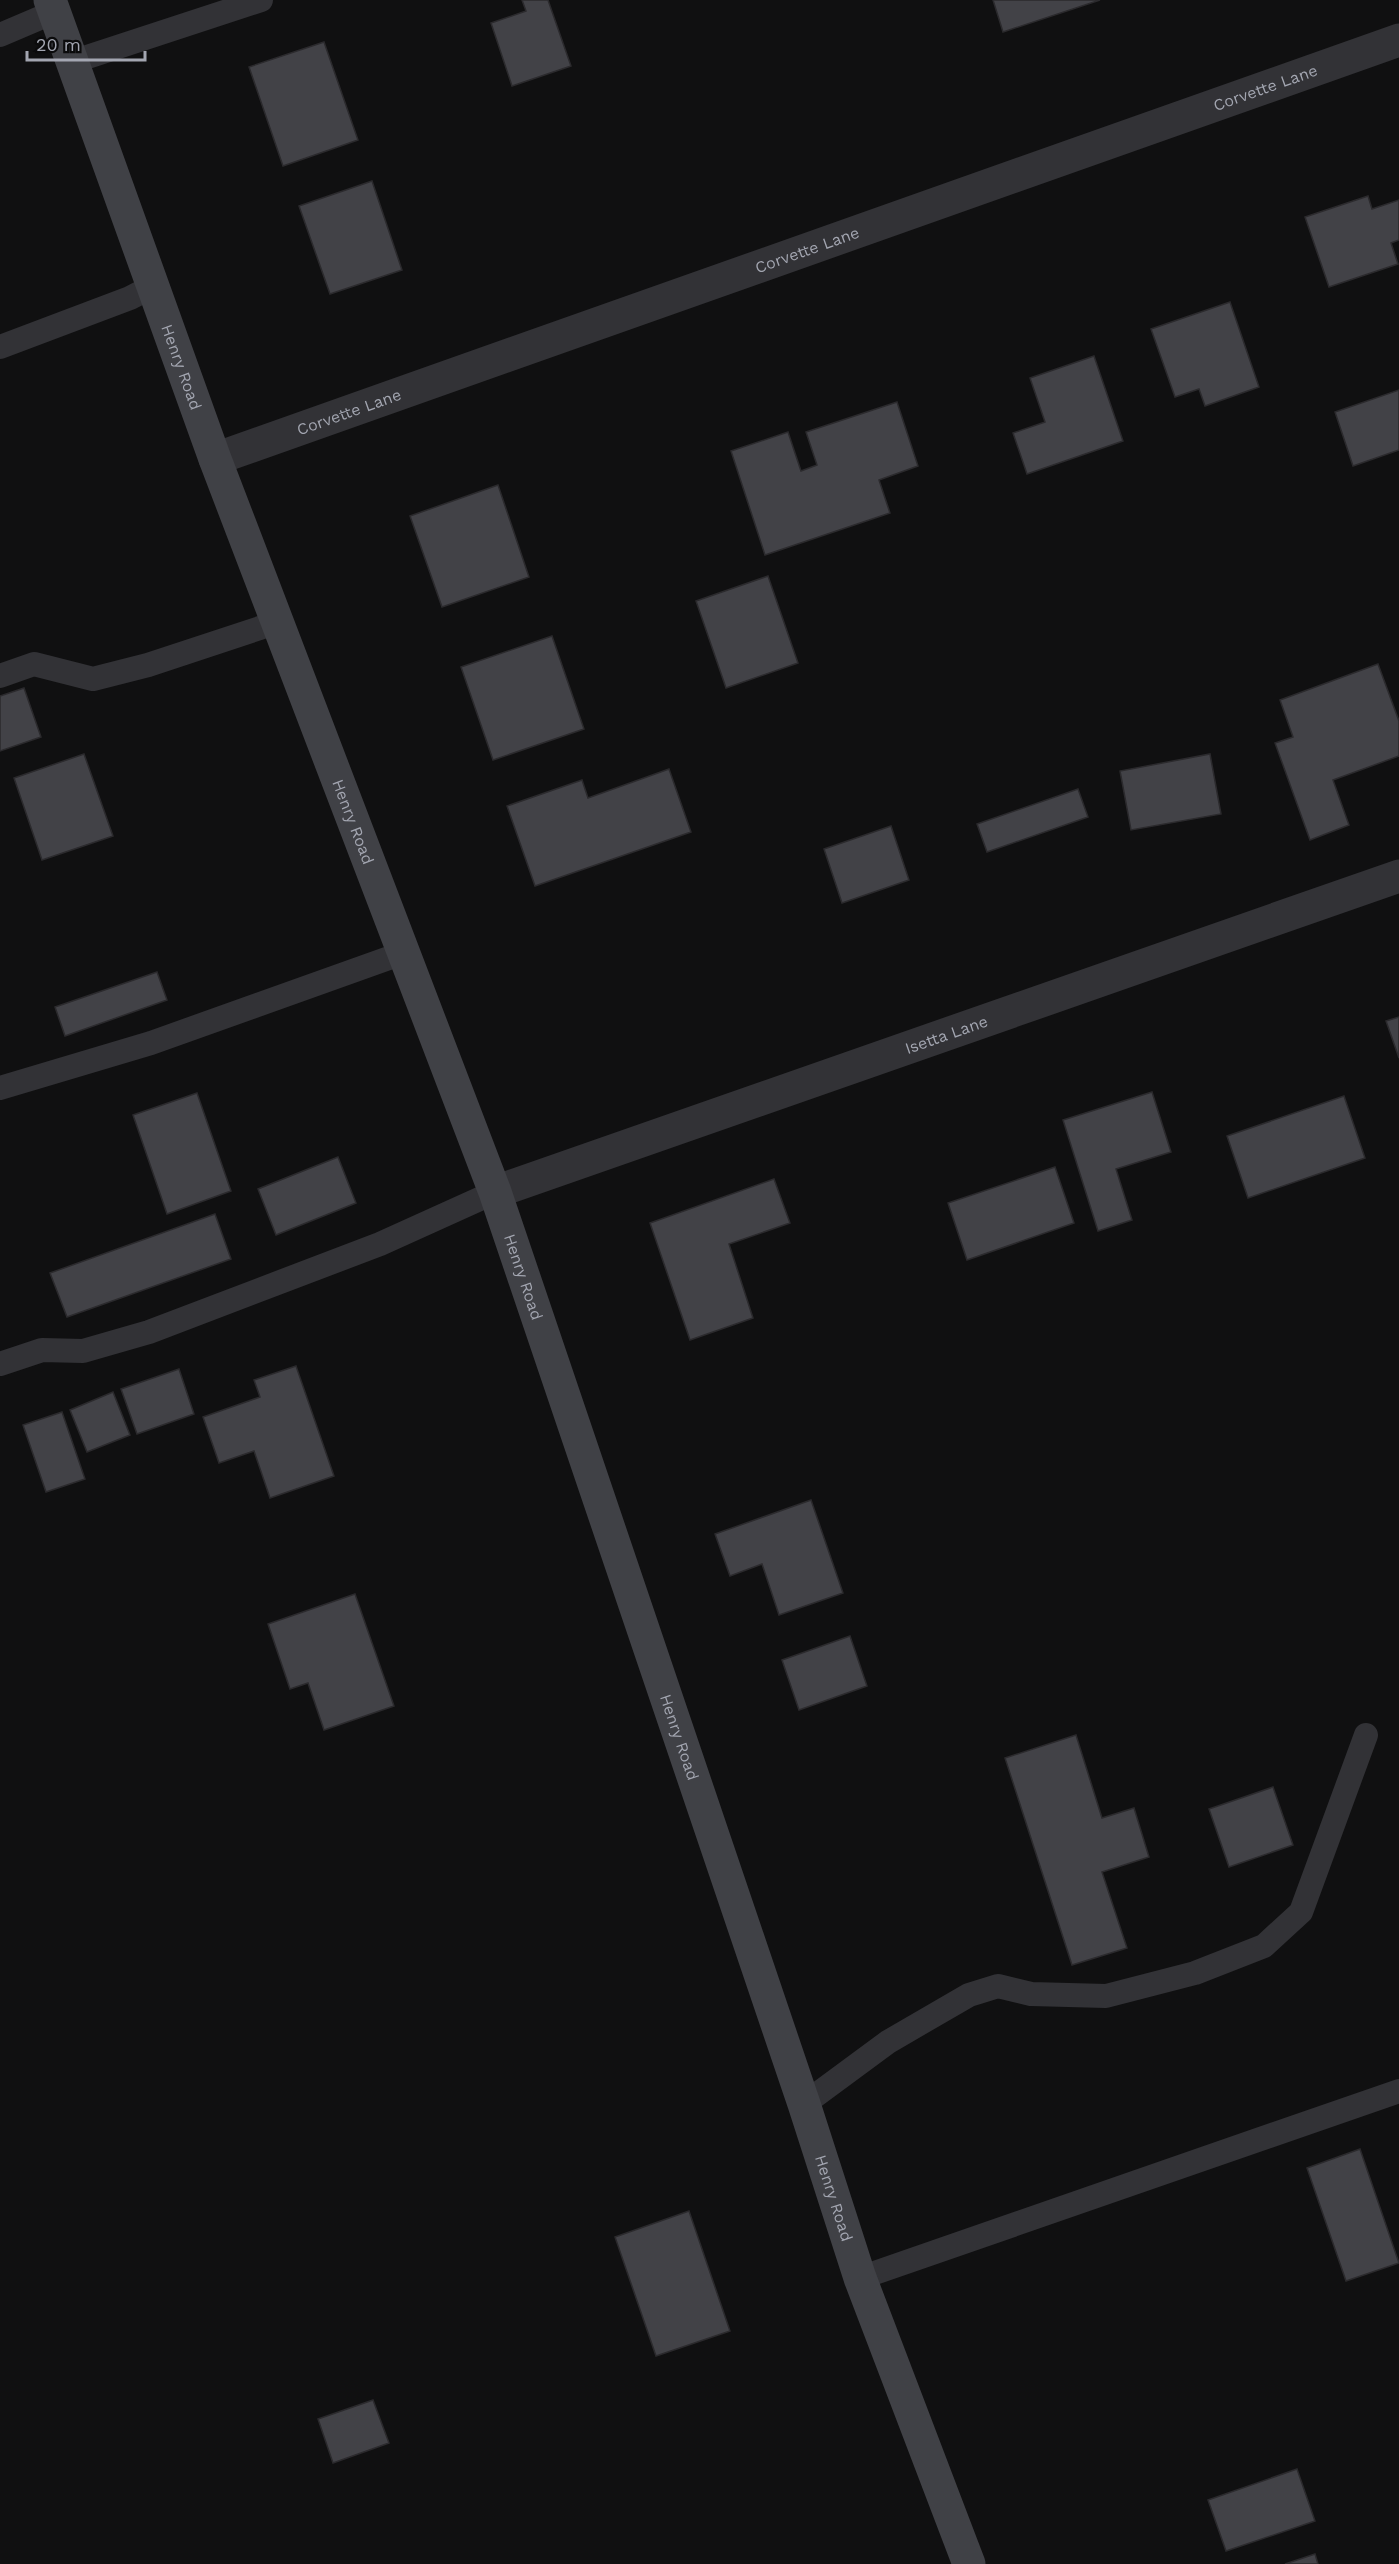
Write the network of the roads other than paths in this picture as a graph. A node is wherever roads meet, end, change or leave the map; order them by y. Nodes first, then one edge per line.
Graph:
1 (261, 0) edge
2 (52, 6) edge
3 (0, 35) edge
4 (1399, 40) edge
5 (72, 62) junction
6 (153, 286) junction
7 (0, 347) edge
8 (215, 459) junction
9 (278, 622) junction
10 (0, 676) edge
11 (1399, 876) edge
12 (403, 953) junction
13 (0, 1088) edge
14 (495, 1192) junction
15 (0, 1364) edge
16 (1366, 1734) dead end
17 (1399, 2091) edge
18 (804, 2104) junction
19 (860, 2278) junction
20 (969, 2564) edge

1 - 5 lane
2 - 3 lane
2 - 5 street, Henry Road
4 - 8 street, Corvette Lane
5 - 6 street, Henry Road
6 - 7 lane
6 - 8 street, Henry Road
8 - 9 street, Henry Road
9 - 10 lane
9 - 12 street, Henry Road
11 - 14 street, Isetta Lane
12 - 13 lane
12 - 14 street, Henry Road
14 - 15 lane
14 - 18 street, Henry Road
16 - 18 lane
17 - 19 lane
18 - 19 street, Henry Road
19 - 20 street, Henry Road

